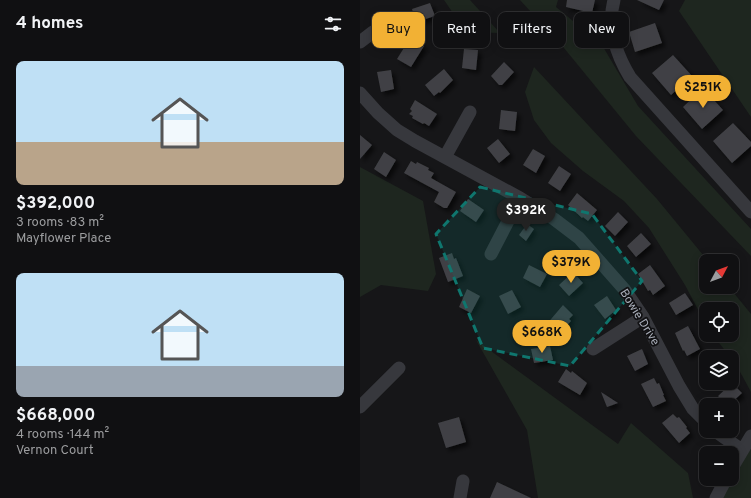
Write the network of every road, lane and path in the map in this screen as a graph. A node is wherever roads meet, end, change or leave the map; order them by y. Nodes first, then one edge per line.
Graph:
1 (614, 0) edge
2 (372, 33) edge
3 (360, 42) edge
4 (360, 93) edge
5 (470, 112) dead end
6 (445, 157) junction
7 (520, 198) junction
8 (751, 212) edge
9 (491, 254) dead end
10 (644, 317) junction
11 (593, 349) dead end
12 (399, 368) dead end
13 (360, 407) edge
14 (699, 414) edge
15 (751, 436) edge
16 (725, 438) edge
17 (742, 450) junction
18 (739, 455) edge
19 (463, 481) dead end
20 (722, 486) edge
21 (460, 498) edge
22 (716, 498) edge

1 - 8 street
2 - 3 street
4 - 6 street, Bowie Drive
5 - 6 street
6 - 7 street, Bowie Drive
7 - 9 street
7 - 10 street, Bowie Drive
10 - 11 street
10 - 14 street, Bowie Drive
12 - 13 street
15 - 17 street
16 - 17 street
17 - 18 street
19 - 21 street
20 - 22 street

